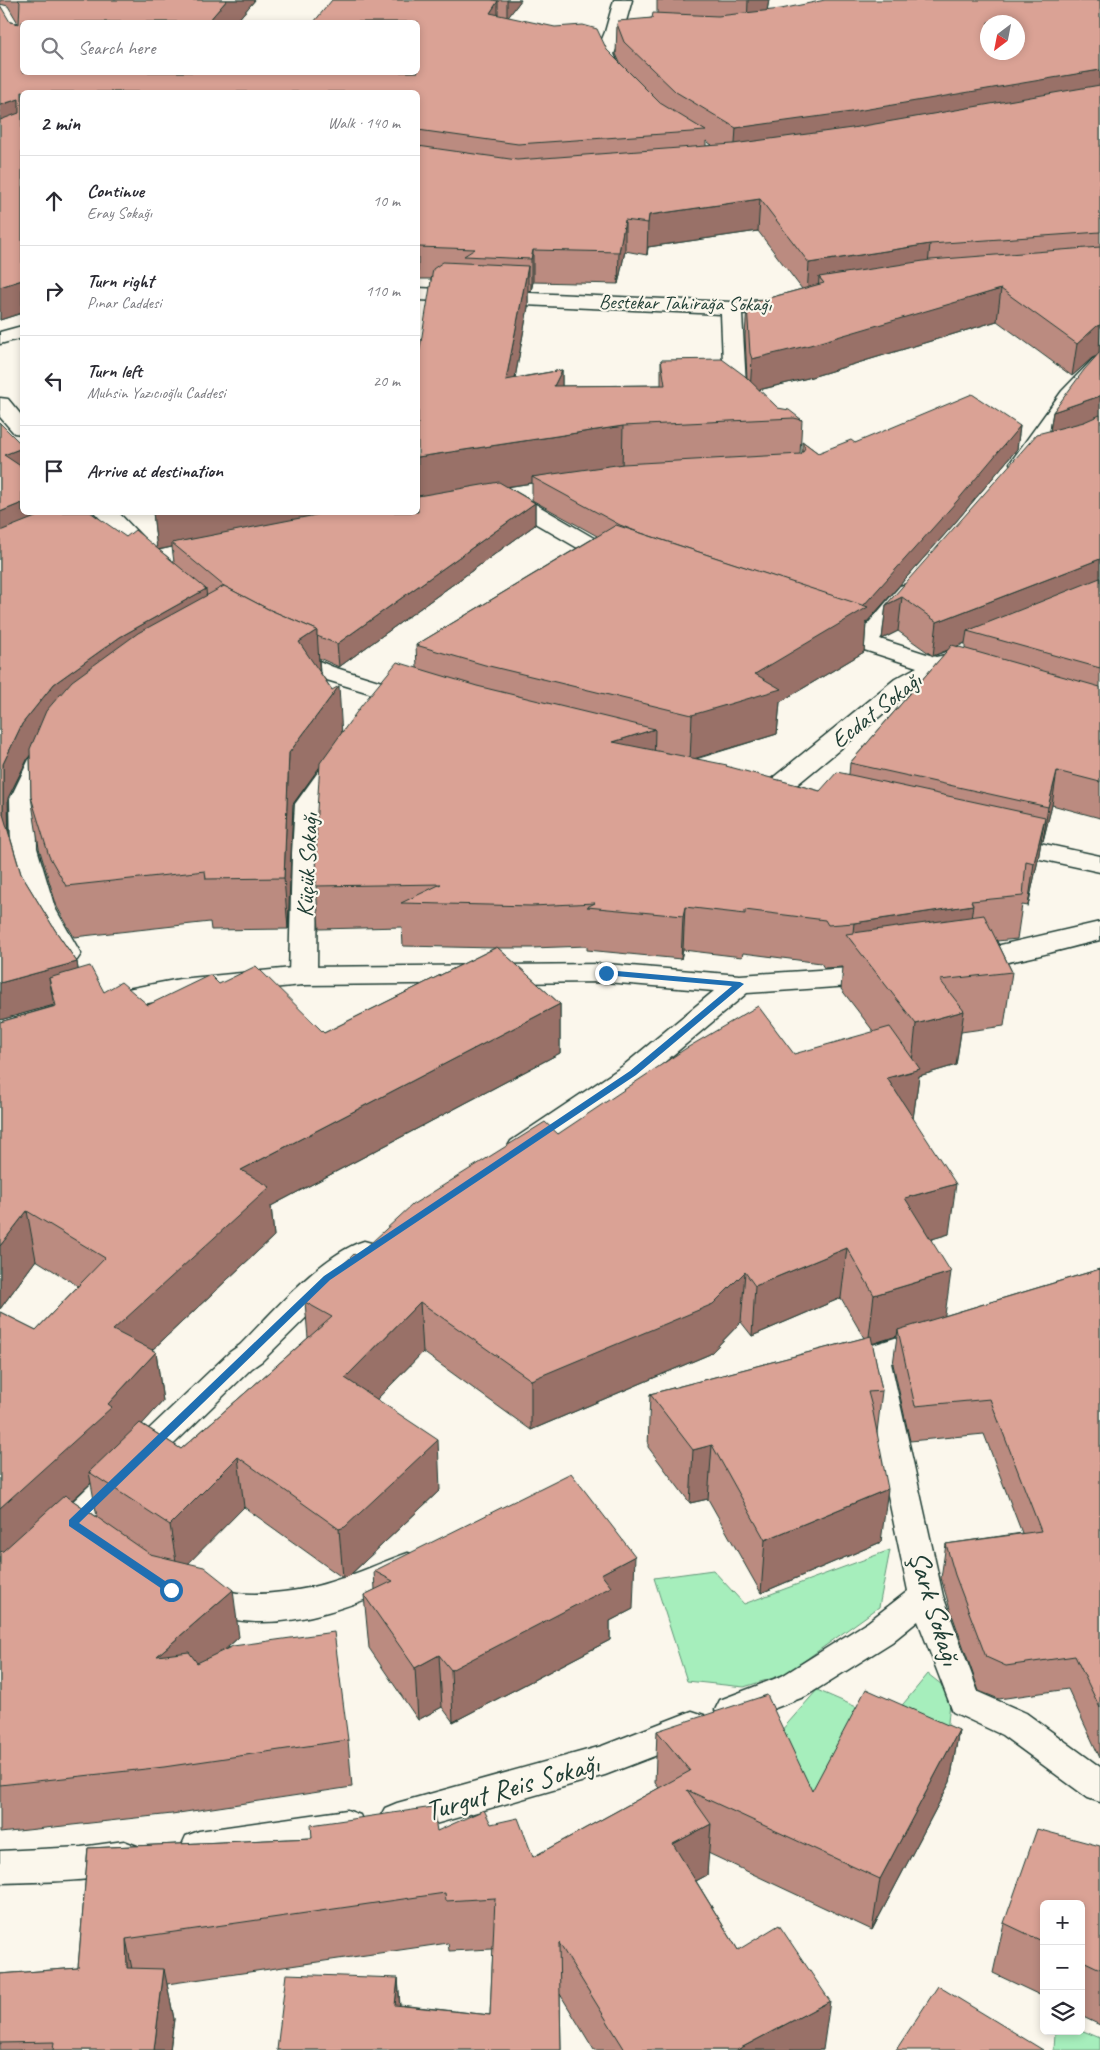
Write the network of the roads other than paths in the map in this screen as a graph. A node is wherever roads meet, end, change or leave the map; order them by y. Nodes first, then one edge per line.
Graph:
1 (623, 0) edge
2 (614, 32) junction
3 (634, 34) edge
4 (631, 93) edge
5 (420, 294) edge
6 (806, 303) edge
7 (731, 308) junction
8 (20, 333) edge
9 (0, 338) edge
10 (1100, 363) edge
11 (0, 404) edge
12 (757, 418) edge
13 (20, 426) edge
14 (1052, 453) edge
15 (1023, 460) junction
16 (1004, 482) edge
17 (532, 491) dead end
18 (100, 517) edge
19 (164, 564) edge
20 (642, 568) edge
21 (923, 574) edge
22 (808, 624) edge
23 (264, 643) edge
24 (864, 643) junction
25 (971, 652) edge
26 (934, 666) junction
27 (987, 682) edge
28 (393, 693) junction
29 (431, 704) edge
30 (376, 714) edge
31 (64, 732) edge
32 (353, 742) edge
33 (802, 797) edge
34 (977, 837) edge
35 (12, 849) edge
36 (1100, 864) edge
37 (1100, 931) edge
38 (938, 964) edge
39 (908, 968) edge
40 (303, 976) junction
41 (740, 984) junction
42 (103, 1002) junction
43 (76, 1010) edge
44 (501, 1161) edge
45 (386, 1237) edge
46 (957, 1331) edge
47 (43, 1549) edge
48 (437, 1554) edge
49 (171, 1590) edge
50 (926, 1596) junction
51 (1100, 1787) edge
52 (0, 1867) edge

1 - 2 street
2 - 3 street
2 - 4 street
5 - 7 street, Bestekar Tahirağa Sokağı
6 - 7 street, Bestekar Tahirağa Sokağı
7 - 12 street
8 - 9 street
10 - 15 street
11 - 13 street
14 - 15 street
15 - 16 street
17 - 20 street
18 - 19 street
21 - 24 street
22 - 24 street
23 - 28 street
24 - 26 street
25 - 26 street, Ecdat Sokağı
26 - 27 street
26 - 33 street, Ecdat Sokağı
28 - 29 street
28 - 30 street
31 - 35 street
32 - 40 street, Küçük Sokağı
34 - 36 street
35 - 42 street
37 - 38 street
39 - 41 street
40 - 41 street
40 - 42 street
41 - 44 street
42 - 43 street
45 - 47 street
46 - 50 street, Şark Sokağı
48 - 49 street
50 - 51 street, Şark Sokağı
50 - 52 street, Turgut Reis Sokağı

